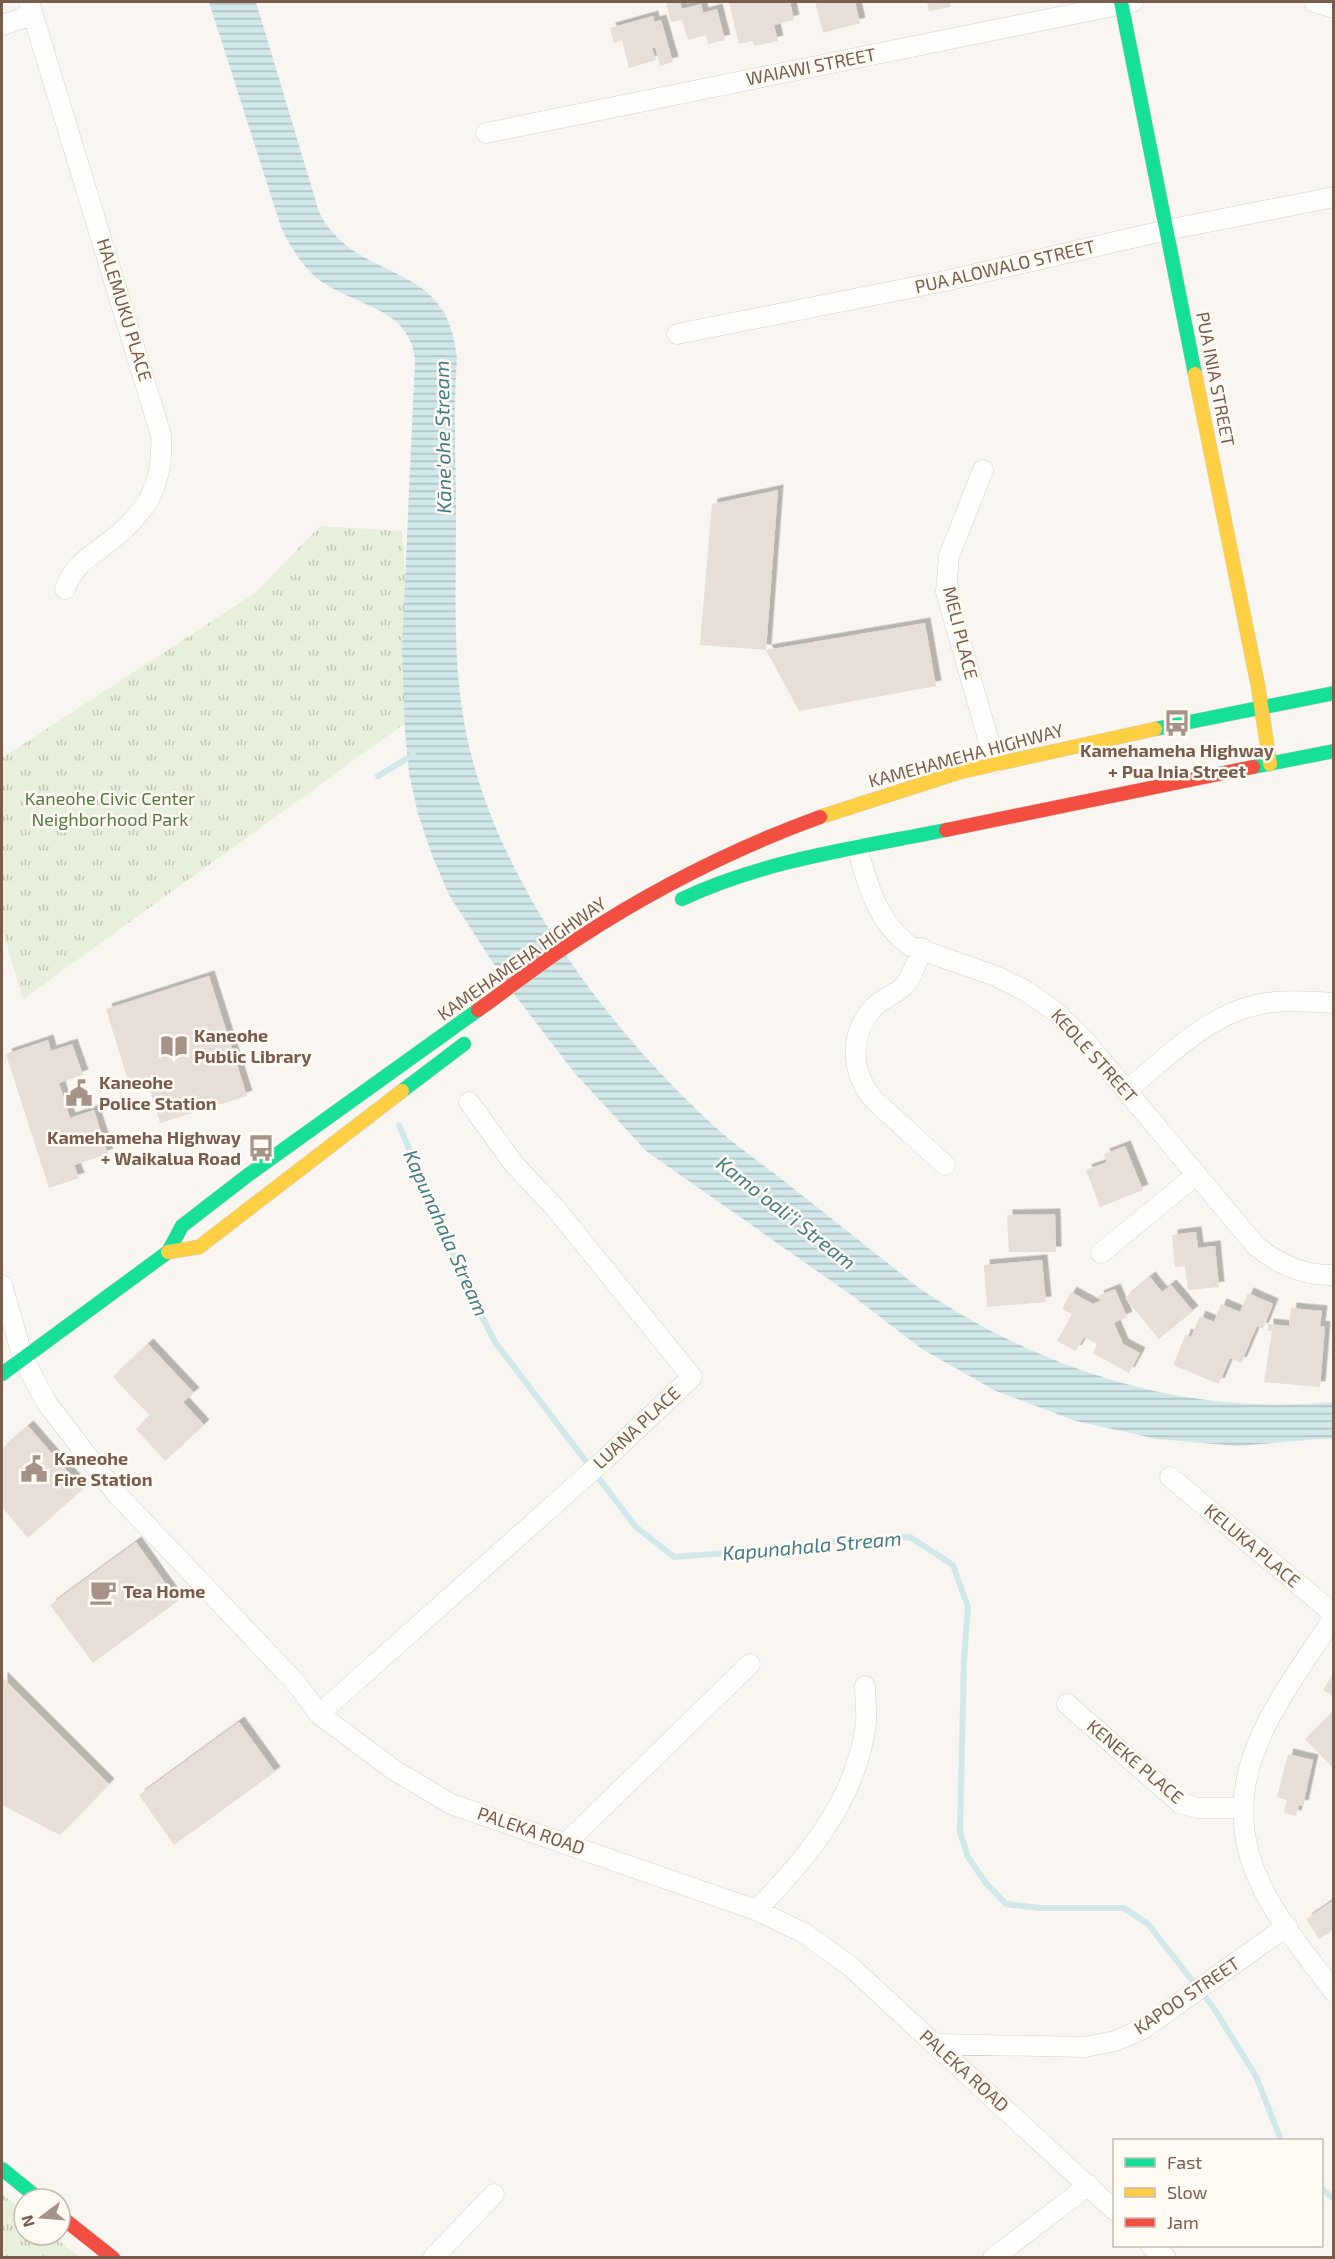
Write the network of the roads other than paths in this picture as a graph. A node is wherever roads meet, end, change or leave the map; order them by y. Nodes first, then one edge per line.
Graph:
1 (1126, 2) edge
2 (1314, 2) edge
3 (31, 8) edge
4 (1334, 8) edge
5 (2, 25) edge
6 (486, 133) dead end
7 (1334, 197) edge
8 (1167, 230) junction
9 (677, 334) dead end
10 (983, 470) dead end
11 (65, 589) dead end
12 (1334, 693) edge
13 (1262, 708) junction
14 (1334, 751) edge
15 (995, 763) junction
16 (1270, 764) junction
17 (855, 805) junction
18 (856, 836) junction
19 (666, 907) dead end
20 (922, 948) junction
21 (1334, 1003) edge
22 (473, 1037) dead end
23 (1126, 1091) junction
24 (469, 1102) dead end
25 (945, 1165) dead end
26 (1196, 1175) junction
27 (168, 1252) junction
28 (1101, 1253) dead end
29 (1334, 1275) edge
30 (2, 1285) edge
31 (24, 1358) junction
32 (2, 1374) edge
33 (1170, 1477) dead end
34 (1334, 1616) edge
35 (750, 1664) dead end
36 (865, 1686) dead end
37 (1066, 1704) dead end
38 (319, 1714) junction
39 (1244, 1808) junction
40 (566, 1843) junction
41 (756, 1910) junction
42 (1287, 1926) junction
43 (1334, 1992) edge
44 (935, 2044) junction
45 (2, 2169) edge
46 (1089, 2185) junction
47 (24, 2187) edge
48 (494, 2194) dead end
49 (1113, 2209) edge
50 (72, 2226) edge
51 (1152, 2247) edge
52 (112, 2258) edge
53 (433, 2258) edge
54 (993, 2258) edge
55 (1166, 2258) edge

1 - 6 street, WAIAWI STREET
1 - 8 main road, PUA INIA STREET
2 - 4 street
3 - 5 street
3 - 11 street, HALEMUKU PLACE
7 - 8 street, PUA ALOWALO STREET
8 - 9 street, PUA ALOWALO STREET
8 - 13 main road, PUA INIA STREET
10 - 15 street, MELI PLACE
12 - 13 main road, KAMEHAMEHA HIGHWAY
13 - 15 main road, KAMEHAMEHA HIGHWAY
13 - 16 main road, PUA INIA STREET
14 - 16 main road
15 - 17 main road, KAMEHAMEHA HIGHWAY
16 - 18 main road
17 - 18 main road
17 - 27 main road, KAMEHAMEHA HIGHWAY
18 - 19 main road
18 - 20 street, KEOLE STREET
20 - 23 street, KEOLE STREET
20 - 25 street
21 - 23 street
22 - 27 main road, KAMEHAMEHA HIGHWAY
23 - 26 street, KEOLE STREET
24 - 38 street, LUANA PLACE
26 - 28 street
26 - 29 street, KEOLE STREET
27 - 31 main road, KAMEHAMEHA HIGHWAY
30 - 31 street, PALEKA ROAD
31 - 32 main road, KAMEHAMEHA HIGHWAY
31 - 38 street, PALEKA ROAD
33 - 34 street, KELUKA PLACE
34 - 39 street
35 - 40 street
36 - 41 street
37 - 39 street, KENEKE PLACE
38 - 40 street, PALEKA ROAD
39 - 42 street
40 - 41 street, PALEKA ROAD
41 - 44 street, PALEKA ROAD
42 - 43 street
42 - 44 street, KAPOO STREET
44 - 46 street, PALEKA ROAD
45 - 47 main road
46 - 49 street, PALEKA ROAD
46 - 54 street
48 - 53 street
50 - 52 main road
51 - 55 street

